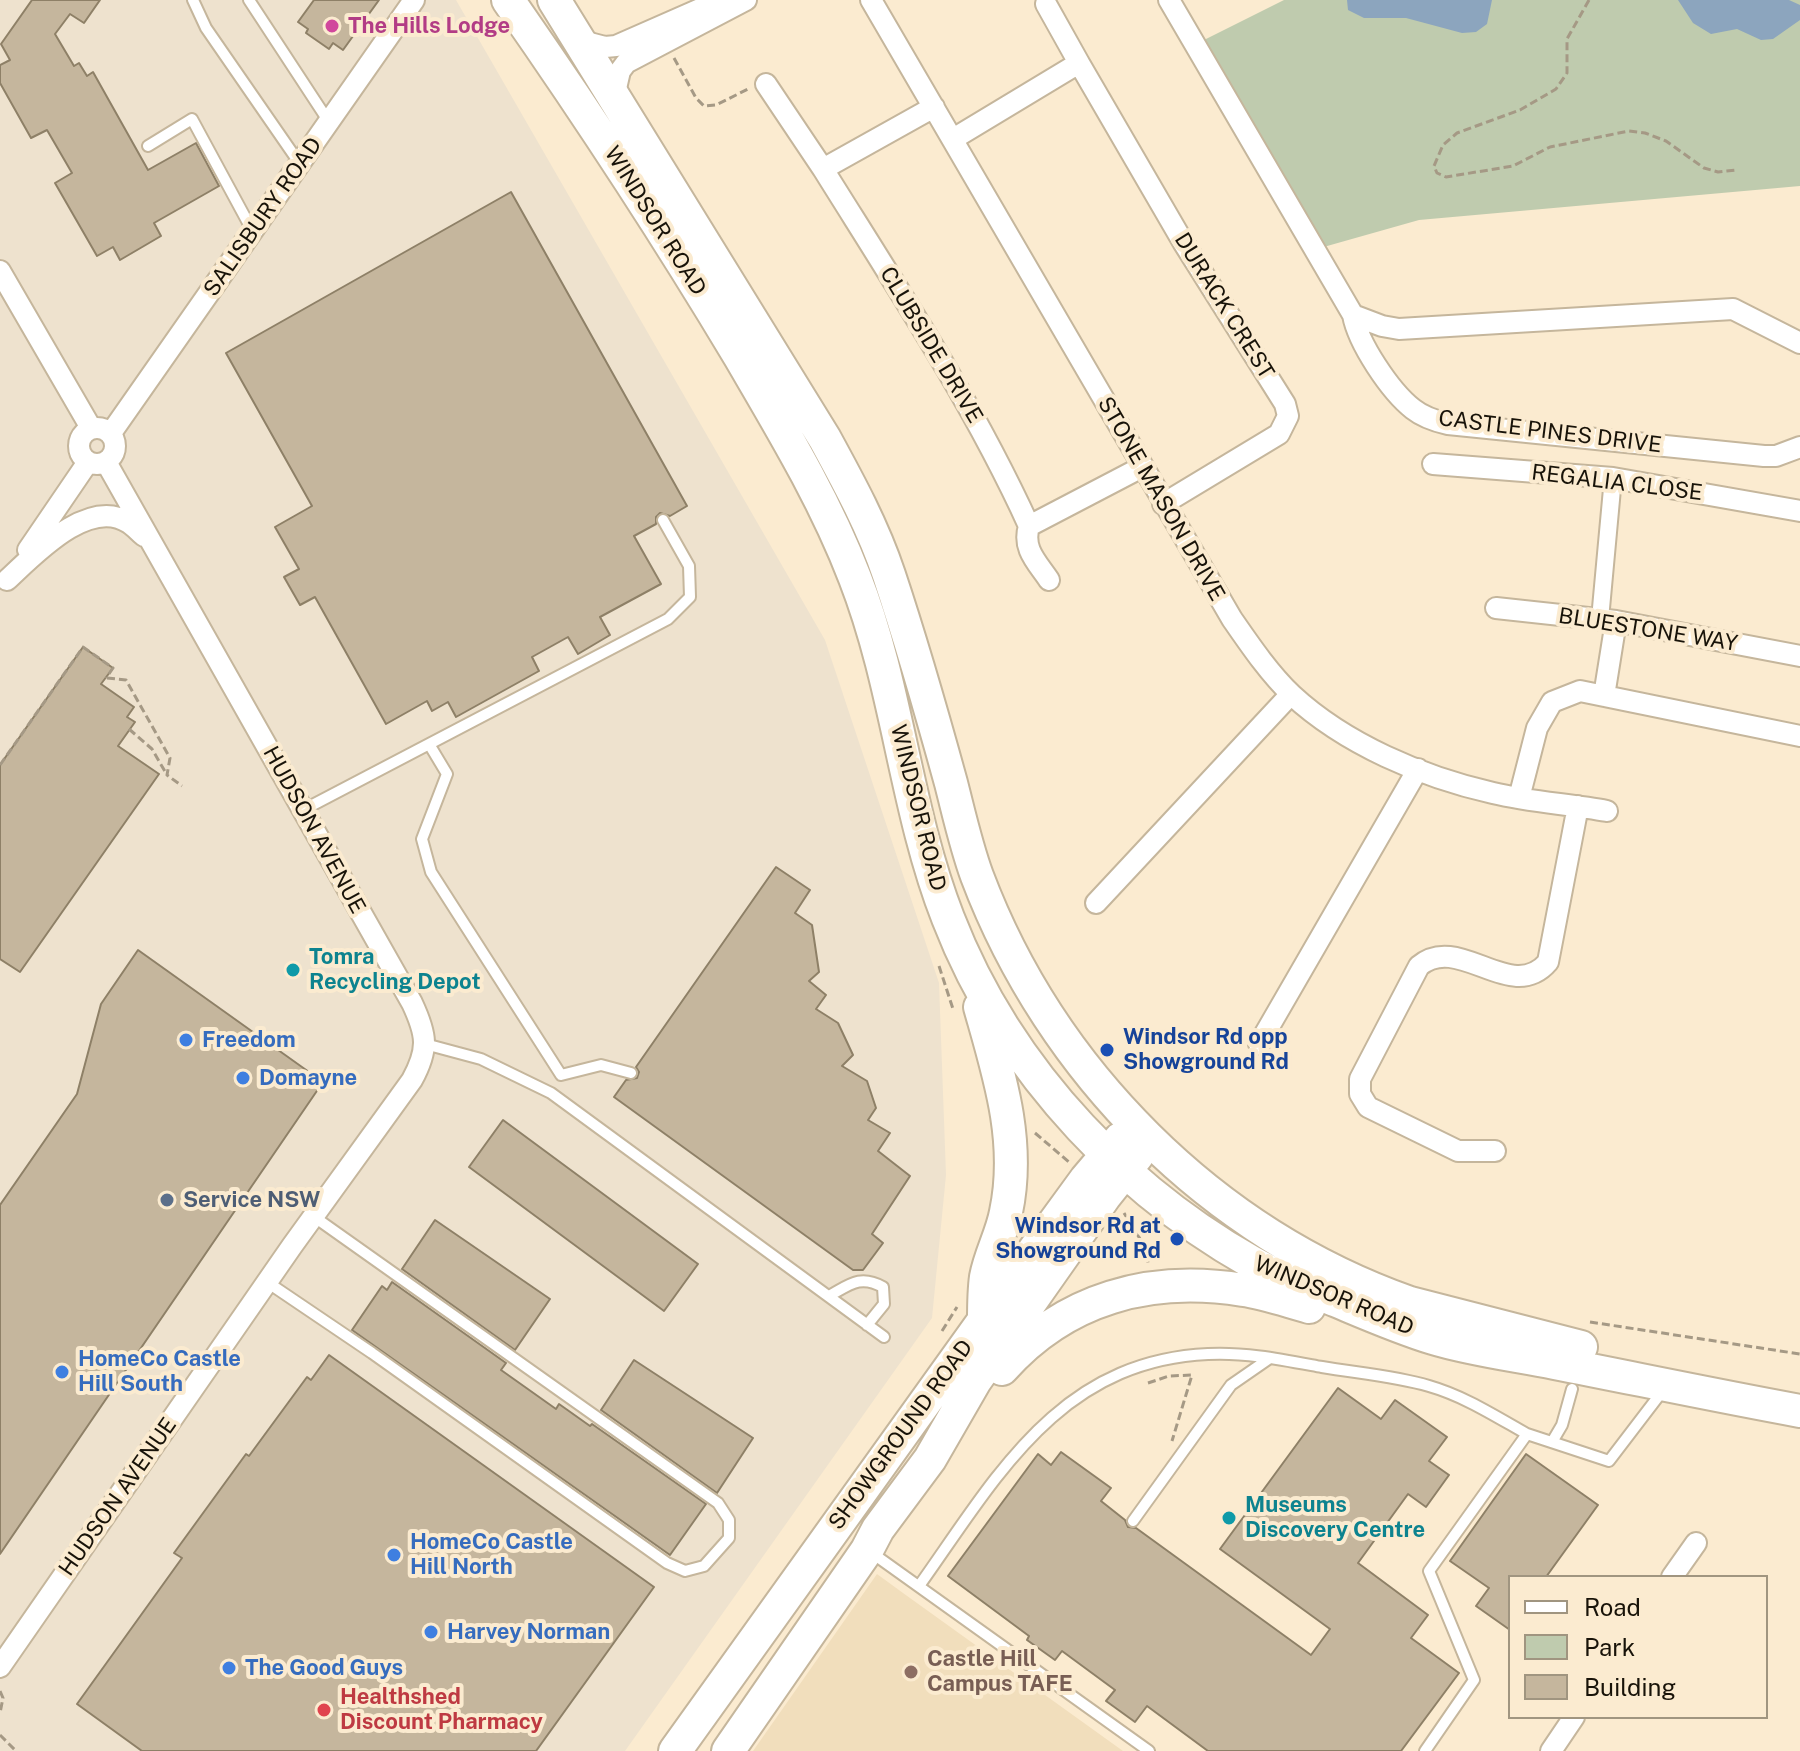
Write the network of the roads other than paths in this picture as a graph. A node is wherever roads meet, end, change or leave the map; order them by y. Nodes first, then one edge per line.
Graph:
1 (193, 0) edge
2 (249, 0) edge
3 (414, 0) edge
4 (508, 0) edge
5 (554, 0) edge
6 (720, 0) edge
7 (746, 0) edge
8 (871, 0) edge
9 (1169, 0) edge
10 (1046, 4) dead end
11 (578, 40) junction
12 (1079, 63) junction
13 (766, 84) road end
14 (614, 97) junction
15 (934, 107) junction
16 (330, 122) junction
17 (953, 139) junction
18 (148, 146) dead end
19 (300, 164) junction
20 (823, 169) junction
21 (253, 231) junction
22 (0, 271) edge
23 (1353, 315) junction
24 (1800, 343) edge
25 (101, 431) junction
26 (1800, 447) edge
27 (97, 462) junction
28 (1433, 464) dead end
29 (1142, 467) junction
30 (1613, 478) junction
31 (1163, 504) junction
32 (1800, 511) edge
33 (663, 520) dead end
34 (1029, 526) junction
35 (153, 544) junction
36 (1049, 580) dead end
37 (3, 585) edge
38 (1496, 608) dead end
39 (1608, 620) junction
40 (1800, 656) edge
41 (1291, 694) junction
42 (1604, 696) junction
43 (1800, 736) edge
44 (429, 744) junction
45 (1418, 769) junction
46 (1519, 798) junction
47 (1578, 806) junction
48 (303, 810) junction
49 (1607, 811) dead end
50 (1096, 903) dead end
51 (953, 964) junction
52 (425, 1044) junction
53 (1259, 1044) dead end
54 (631, 1073) dead end
55 (1141, 1133) junction
56 (1495, 1151) dead end
57 (1115, 1163) junction
58 (313, 1216) junction
59 (267, 1282) junction
60 (829, 1296) junction
61 (971, 1312) junction
62 (867, 1325) junction
63 (884, 1337) dead end
64 (1436, 1339) junction
65 (1270, 1358) junction
66 (1667, 1385) junction
67 (1800, 1388) edge
68 (1572, 1389) dead end
69 (1800, 1411) edge
70 (1527, 1434) junction
71 (1552, 1442) junction
72 (930, 1459) junction
73 (1133, 1521) dead end
74 (1696, 1543) dead end
75 (867, 1550) junction
76 (1673, 1575) edge
77 (919, 1586) junction
78 (0, 1667) edge
79 (1573, 1719) edge
80 (675, 1751) edge
81 (728, 1751) edge
82 (1149, 1751) edge
83 (1425, 1751) edge
84 (1551, 1751) edge

1 - 19 lane
2 - 16 lane
3 - 16 street, SALISBURY ROAD
4 - 51 main road, WINDSOR ROAD
5 - 11 main road, WINDSOR ROAD
6 - 11 street
7 - 14 street
8 - 15 street, STONE MASON DRIVE
9 - 23 street, CASTLE PINES DRIVE
10 - 12 street, DURACK CREST
11 - 14 main road, WINDSOR ROAD
12 - 17 street
12 - 31 street, DURACK CREST
13 - 20 street, CLUBSIDE DRIVE
14 - 55 main road, WINDSOR ROAD
15 - 17 street, STONE MASON DRIVE
15 - 20 street
16 - 19 street, SALISBURY ROAD
17 - 29 street, STONE MASON DRIVE
18 - 21 lane
19 - 21 street, SALISBURY ROAD
20 - 34 street, CLUBSIDE DRIVE
21 - 25 street, SALISBURY ROAD
22 - 25 street
23 - 24 street
23 - 26 street, CASTLE PINES DRIVE
25 - 27 street
25 - 27 street
27 - 35 street, HUDSON AVENUE
27 - 37 street
28 - 30 street, REGALIA CLOSE
29 - 31 street, STONE MASON DRIVE
29 - 34 street
30 - 32 street, REGALIA CLOSE
30 - 39 street
31 - 41 street, STONE MASON DRIVE
33 - 44 lane
34 - 36 street, CLUBSIDE DRIVE
35 - 37 street
35 - 48 street, HUDSON AVENUE
38 - 39 street, BLUESTONE WAY
39 - 40 street, BLUESTONE WAY
39 - 42 street
41 - 45 street, STONE MASON DRIVE
41 - 50 street
42 - 43 street
42 - 46 street
44 - 48 lane
44 - 54 lane
45 - 46 street, STONE MASON DRIVE
45 - 53 street
46 - 47 street, STONE MASON DRIVE
47 - 49 street, STONE MASON DRIVE
47 - 56 street
48 - 52 street, HUDSON AVENUE
51 - 57 main road, WINDSOR ROAD
51 - 61 main road
52 - 58 street, HUDSON AVENUE
52 - 60 lane
55 - 57 main road, SHOWGROUND ROAD
55 - 67 main road, WINDSOR ROAD
57 - 61 main road, SHOWGROUND ROAD
57 - 64 main road, WINDSOR ROAD
57 - 72 main road, SHOWGROUND ROAD
58 - 59 street, HUDSON AVENUE
58 - 59 lane
59 - 78 street, HUDSON AVENUE
60 - 62 lane
60 - 62 lane
61 - 80 main road, SHOWGROUND ROAD
62 - 63 lane
64 - 66 main road, WINDSOR ROAD
64 - 72 main road
65 - 70 lane
65 - 73 lane
65 - 77 lane
66 - 69 main road, WINDSOR ROAD
66 - 71 lane
68 - 71 lane
70 - 71 lane
70 - 83 lane
72 - 75 main road, SHOWGROUND ROAD
74 - 76 street
75 - 77 lane
75 - 81 main road, SHOWGROUND ROAD
77 - 82 lane
79 - 84 street

